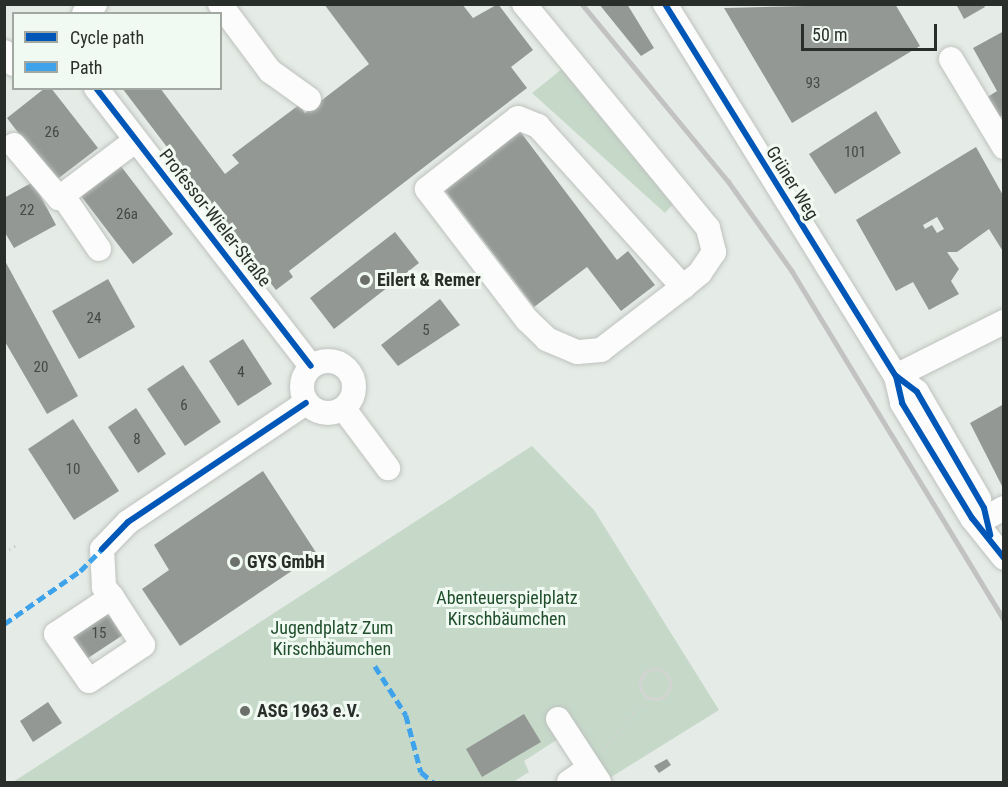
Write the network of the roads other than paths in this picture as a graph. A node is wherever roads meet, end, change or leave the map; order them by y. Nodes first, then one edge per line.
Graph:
1 (220, 4) edge
2 (524, 4) edge
3 (664, 4) edge
4 (951, 59) dead end
5 (97, 90) edge
6 (309, 99) dead end
7 (135, 141) junction
8 (14, 146) dead end
9 (1004, 147) edge
10 (63, 196) junction
11 (99, 249) dead end
12 (683, 287) junction
13 (1004, 322) edge
14 (312, 366) junction
15 (896, 376) junction
16 (306, 402) junction
17 (344, 409) junction
18 (388, 468) dead end
19 (993, 520) edge
20 (1004, 558) edge
21 (112, 597) dead end
22 (558, 719) dead end
23 (594, 775) edge
24 (569, 783) edge

1 - 6 street
2 - 12 street
3 - 15 street, Grüner Weg
4 - 9 street
5 - 7 street, Professor-Wieler-Straße
7 - 10 street
7 - 14 street, Professor-Wieler-Straße
8 - 10 street
10 - 11 street
12 - 12 street
13 - 15 street
14 - 16 street
14 - 17 street
15 - 19 street, Grüner Weg
16 - 17 street
16 - 21 street
17 - 18 street
19 - 20 street, Grüner Weg
22 - 23 street
23 - 24 street

